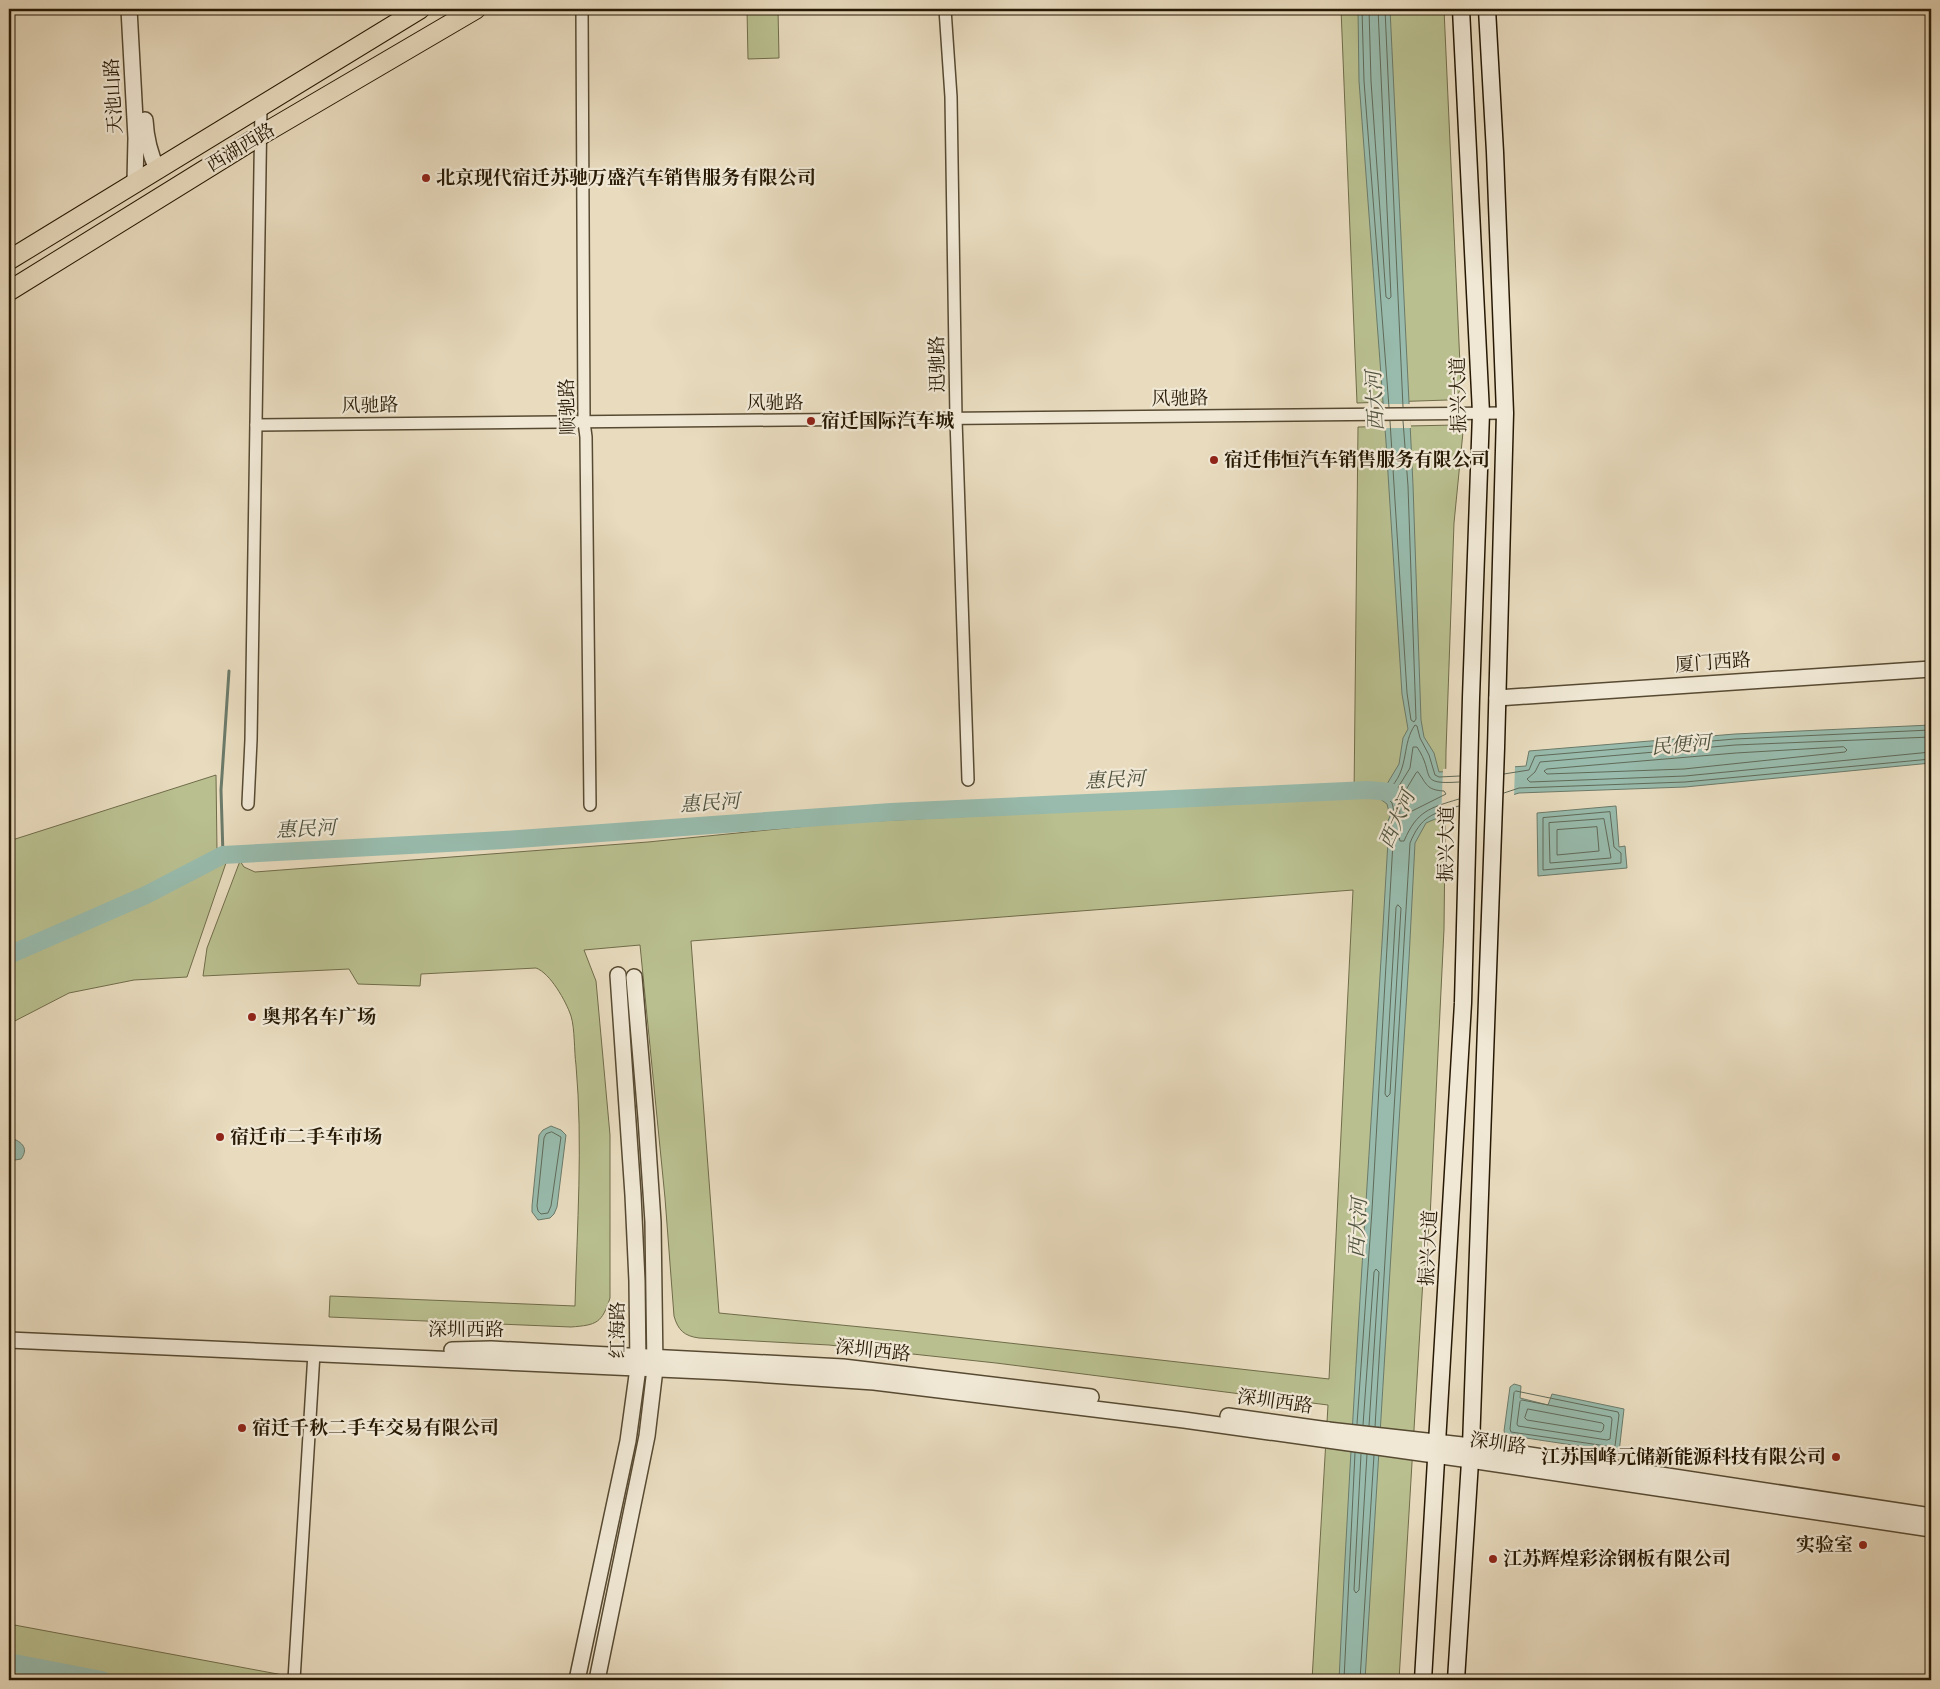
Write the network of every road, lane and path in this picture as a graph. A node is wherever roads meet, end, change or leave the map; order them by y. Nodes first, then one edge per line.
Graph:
1 (129, 9) edge
2 (139, 9) edge
3 (420, 9) edge
4 (476, 9) edge
5 (582, 9) edge
6 (945, 9) edge
7 (1461, 9) edge
8 (1487, 9) edge
9 (261, 105) junction
10 (261, 135) junction
11 (157, 169) junction
12 (135, 182) junction
13 (9, 260) edge
14 (9, 291) edge
15 (1481, 413) junction
16 (1505, 413) junction
17 (956, 419) junction
18 (584, 422) junction
19 (256, 425) junction
20 (1931, 669) edge
21 (1497, 698) junction
22 (968, 780) dead end
23 (248, 804) dead end
24 (590, 805) dead end
25 (618, 975) dead end
26 (634, 977) dead end
27 (9, 1331) edge
28 (9, 1340) edge
29 (314, 1353) junction
30 (638, 1362) junction
31 (655, 1363) junction
32 (1329, 1435) joint
33 (1437, 1449) junction
34 (1471, 1453) junction
35 (1931, 1516) edge
36 (1931, 1529) edge
37 (294, 1680) edge
38 (577, 1680) edge
39 (597, 1680) edge
40 (1423, 1680) edge
41 (1456, 1680) edge

1 - 12 street, 天池山路
2 - 11 street, 天池山路
3 - 9 main road, 西湖西路
4 - 10 main road, 西湖西路
5 - 18 street, 顺驰路
6 - 17 street, 迅驰路
7 - 15 main road, 振兴大道
8 - 16 main road
9 - 10 street
9 - 11 main road, 西湖西路
10 - 14 main road, 西湖西路
10 - 19 street
11 - 12 main road, 西湖西路
12 - 13 main road, 西湖西路
15 - 16 street, 风驰路
15 - 17 street, 风驰路
15 - 33 main road, 振兴大道
16 - 21 main road
17 - 18 street, 风驰路
17 - 22 street, 迅驰路
18 - 19 street, 风驰路
18 - 24 street, 顺驰路
19 - 23 street
20 - 21 street, 厦门西路
21 - 34 main road
25 - 30 street, 红海路
26 - 31 street, 红海路
27 - 30 street, 深圳西路
28 - 29 street, 深圳西路
29 - 30 street, 深圳西路
29 - 37 street
30 - 31 street, 深圳西路
30 - 38 street, 红海路
31 - 32 street, 深圳西路
31 - 39 street, 红海路
32 - 33 street, 深圳路
33 - 34 street, 深圳路
33 - 40 main road, 振兴大道
34 - 35 street, 深圳路
34 - 36 street, 深圳路
34 - 41 main road

